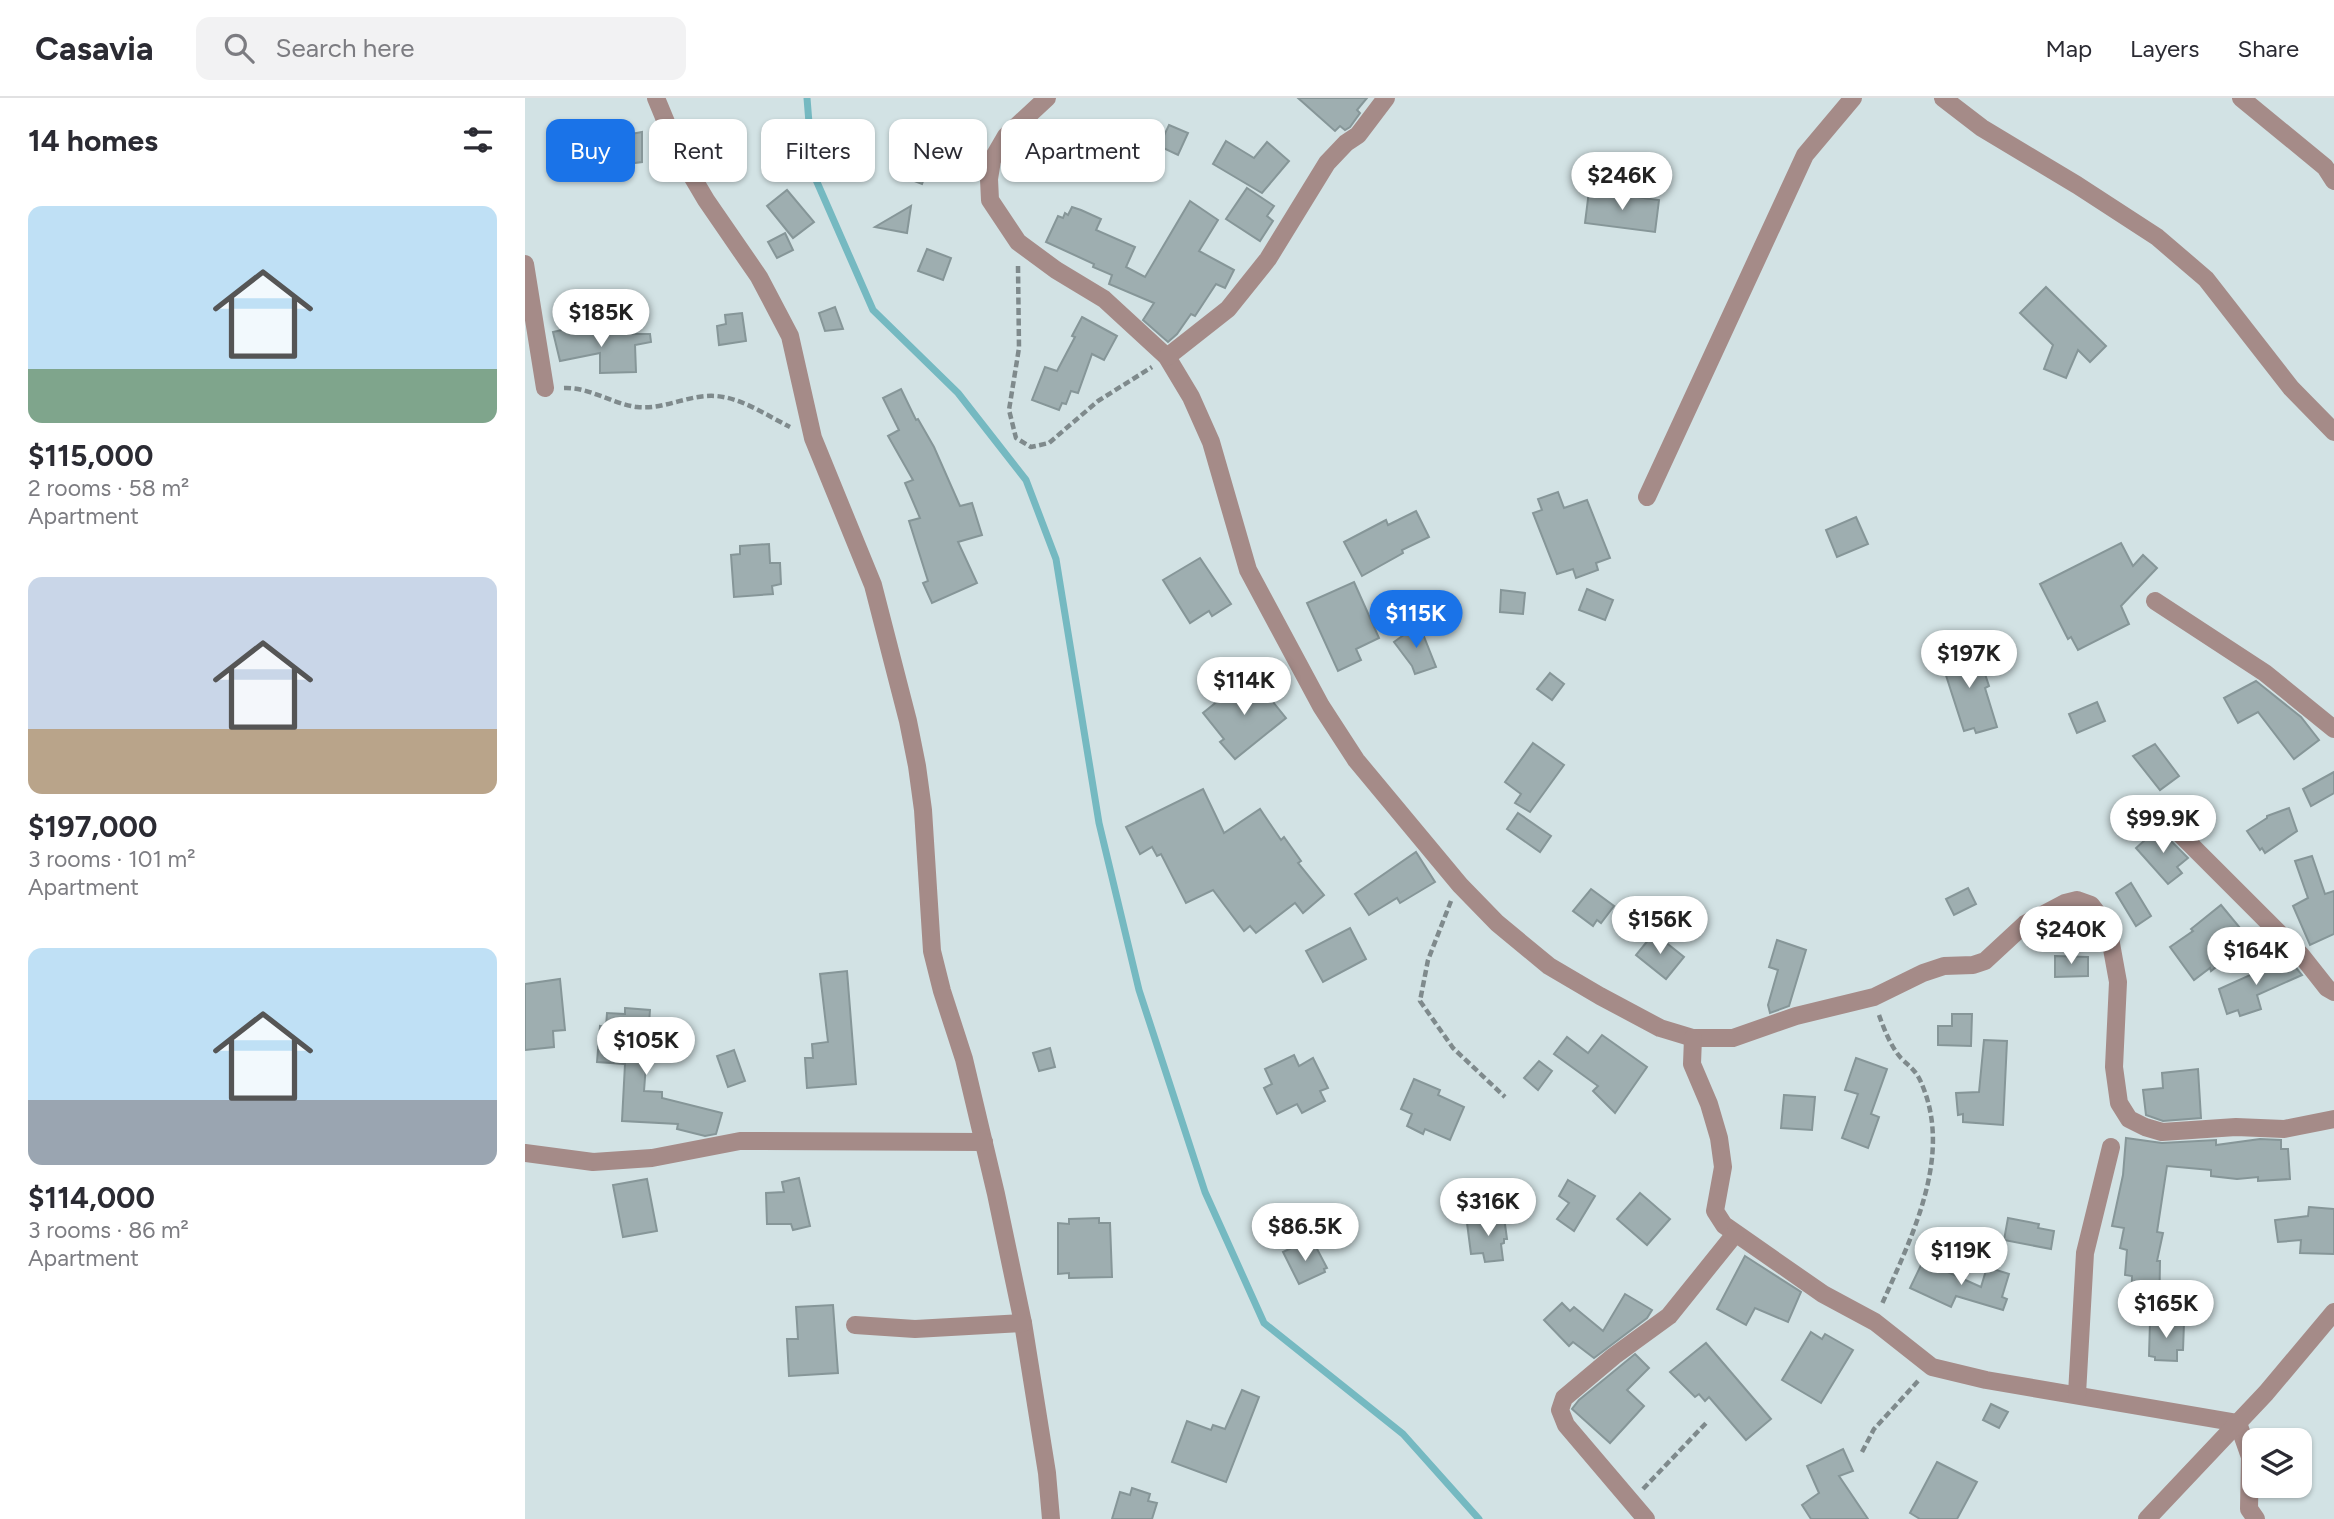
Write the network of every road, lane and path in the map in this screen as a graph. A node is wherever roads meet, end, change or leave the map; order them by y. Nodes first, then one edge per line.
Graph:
1 (656, 98) edge
2 (1047, 98) edge
3 (1386, 98) edge
4 (1853, 98) edge
5 (1943, 98) edge
6 (2241, 98) edge
7 (2331, 167) edge
8 (1018, 242) junction
9 (525, 264) edge
10 (1167, 357) junction
11 (545, 388) joint
12 (2334, 432) edge
13 (813, 438) junction
14 (1647, 497) dead end
15 (2155, 601) dead end
16 (2334, 729) edge
17 (2177, 831) dead end
18 (1460, 885) junction
19 (2334, 992) edge
20 (1874, 997) junction
21 (1693, 1038) junction
22 (1505, 1097) dead end
23 (2334, 1119) edge
24 (984, 1142) junction
25 (2111, 1147) dead end
26 (525, 1153) edge
27 (1735, 1234) junction
28 (2334, 1312) edge
29 (1023, 1322) junction
30 (1875, 1322) junction
31 (855, 1325) dead end
32 (1932, 1367) junction
33 (2077, 1394) junction
34 (1708, 1421) dead end
35 (2238, 1423) junction
36 (1862, 1452) dead end
37 (1632, 1502) junction
38 (1051, 1519) edge
39 (1646, 1519) edge
40 (2147, 1519) edge
41 (2256, 1519) edge

1 - 13 street
2 - 8 street
3 - 10 street
4 - 14 street
5 - 12 street
6 - 7 street
8 - 10 street
8 - 10 path
9 - 11 street
10 - 18 street
11 - 13 path
13 - 24 street
15 - 16 street
17 - 19 street
18 - 21 street
18 - 22 path
20 - 21 street
20 - 23 street
20 - 30 path
21 - 27 street
24 - 26 street
24 - 29 street
25 - 33 street
27 - 30 street
27 - 37 street
28 - 35 street
29 - 31 street
29 - 38 street
30 - 32 street
32 - 33 street
32 - 36 path
33 - 35 street
34 - 37 path
35 - 40 street
35 - 41 street
37 - 39 street

